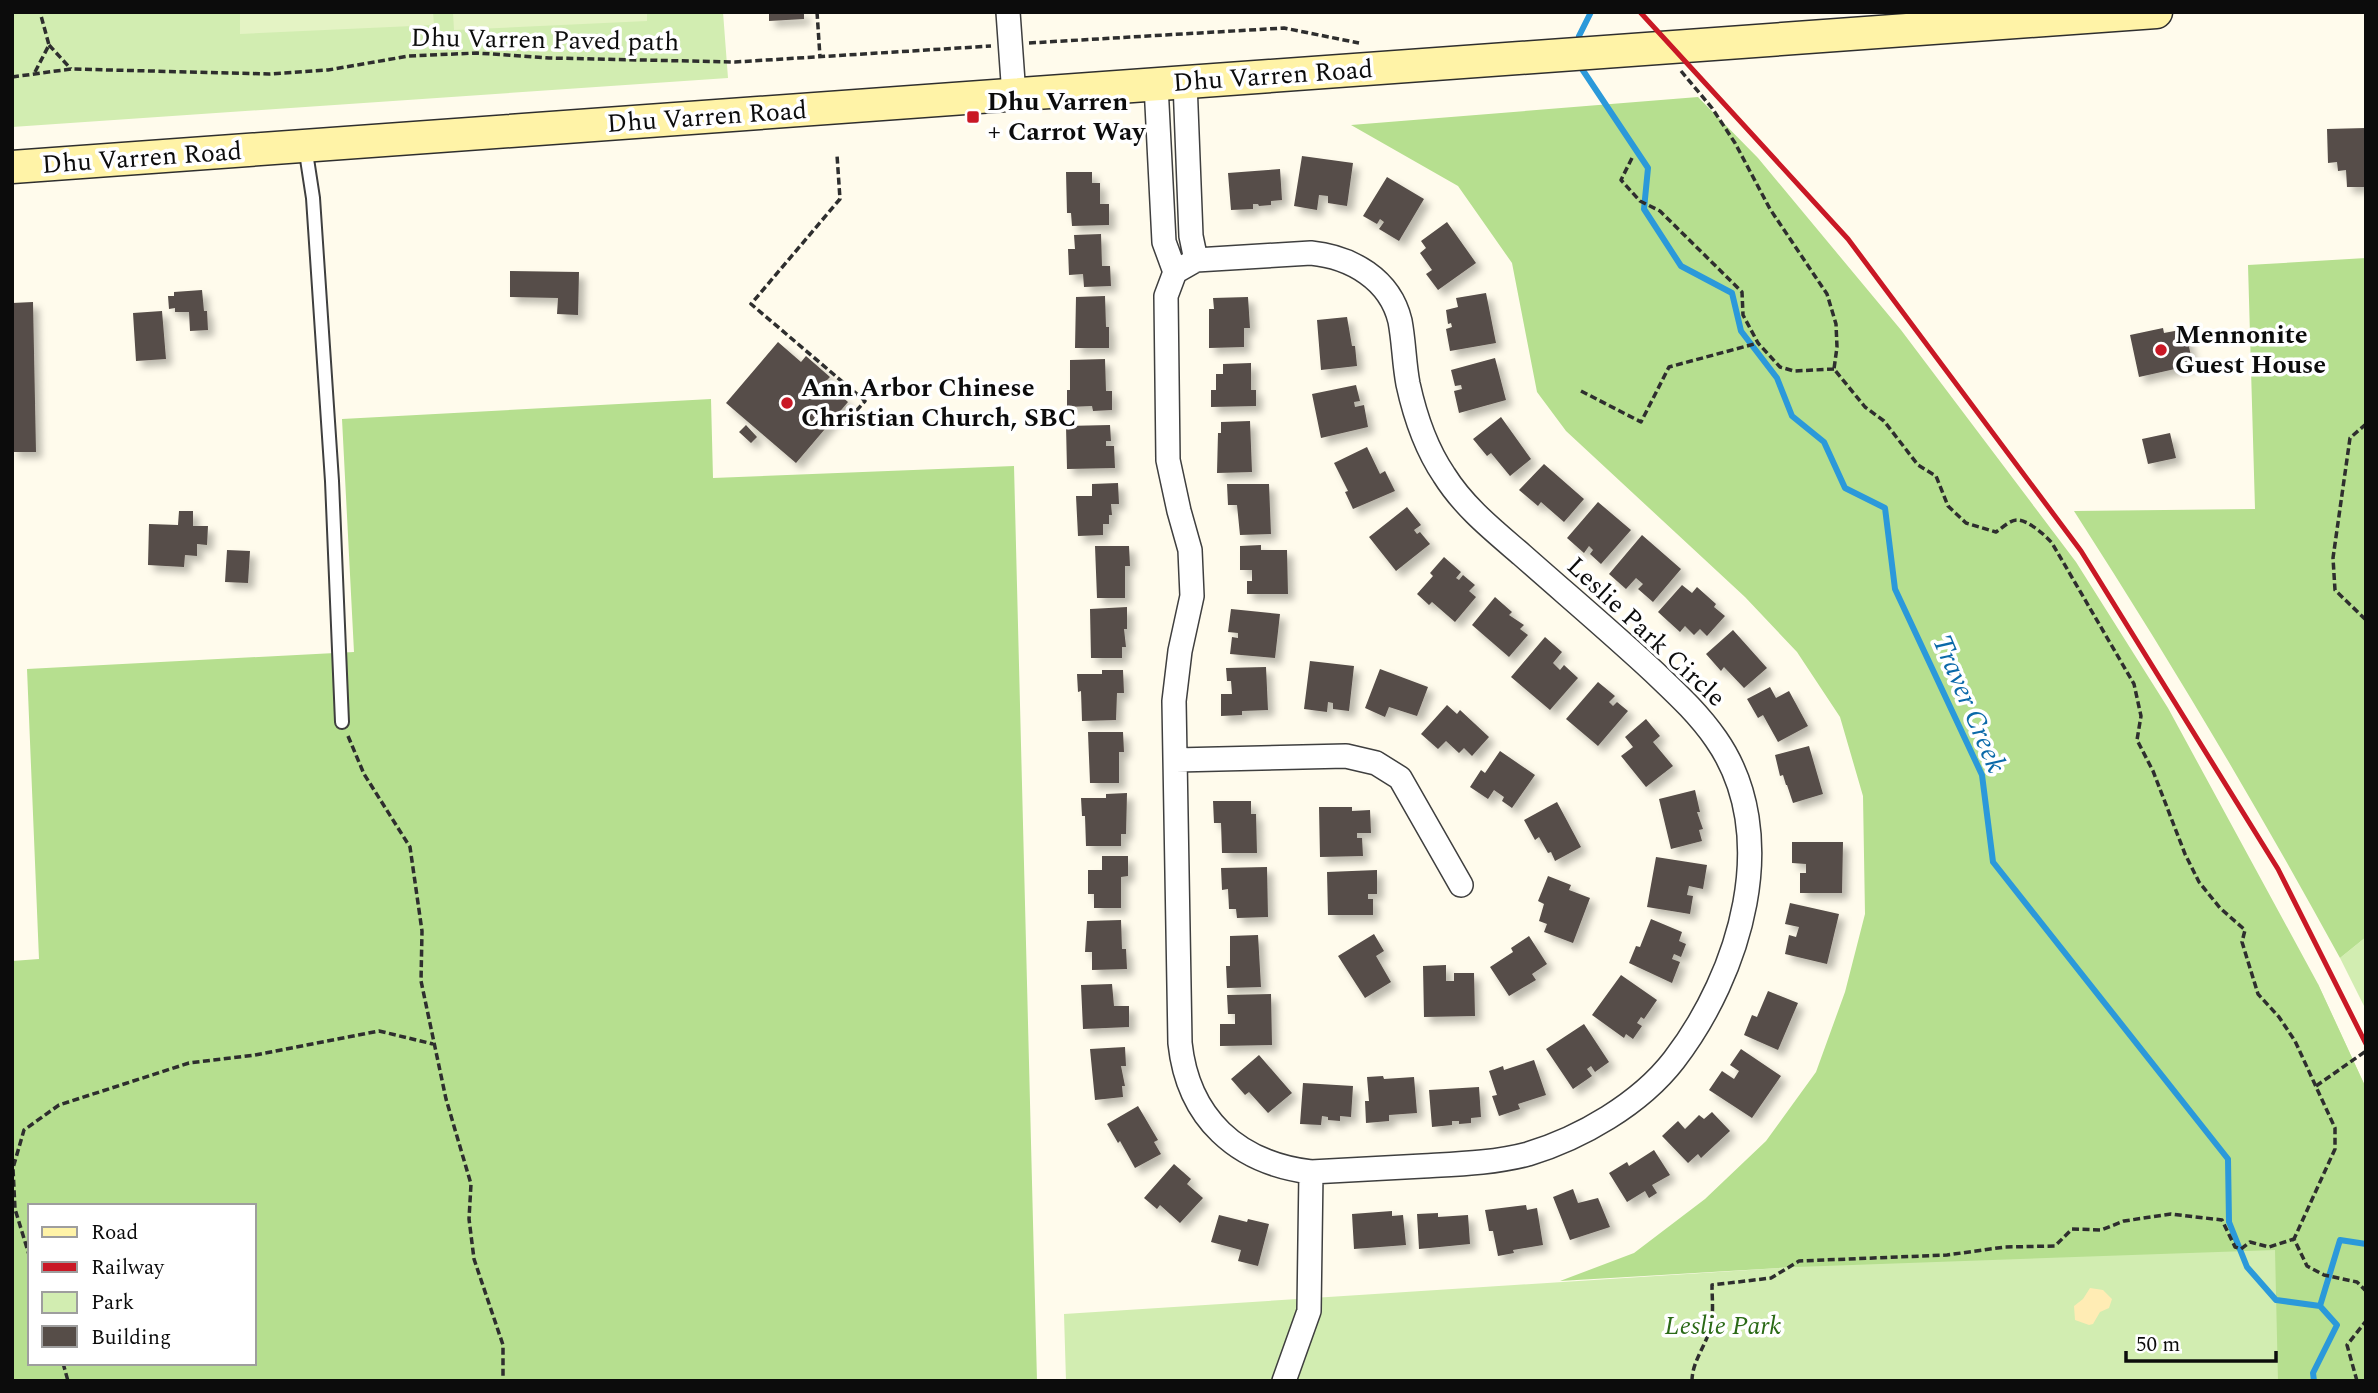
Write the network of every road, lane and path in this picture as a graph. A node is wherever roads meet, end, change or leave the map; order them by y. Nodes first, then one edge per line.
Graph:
1 (40, 12) edge
2 (817, 12) edge
3 (1008, 12) edge
4 (2157, 12) edge
5 (1023, 44) dead end
6 (1362, 44) dead end
7 (50, 46) junction
8 (996, 46) dead end
9 (1667, 48) junction
10 (820, 57) junction
11 (71, 69) junction
12 (35, 72) junction
13 (12, 77) edge
14 (1170, 84) junction
15 (1014, 96) junction
16 (304, 146) junction
17 (837, 155) dead end
18 (1632, 158) dead end
19 (12, 167) edge
20 (1189, 193) junction
21 (1162, 194) junction
22 (1196, 260) junction
23 (1175, 272) junction
24 (1758, 343) junction
25 (1835, 369) junction
26 (1581, 391) dead end
27 (834, 419) dead end
28 (2366, 424) edge
29 (2366, 620) edge
30 (342, 722) joint
31 (1176, 760) junction
32 (1461, 885) dead end
33 (433, 1044) junction
34 (2366, 1051) edge
35 (2316, 1086) junction
36 (1311, 1172) junction
37 (2294, 1239) junction
38 (28, 1251) edge
39 (2366, 1291) edge
40 (2366, 1321) edge
41 (503, 1381) edge
42 (1284, 1381) edge
43 (1692, 1381) edge
44 (2357, 1381) edge

1 - 7 path
2 - 10 path
3 - 15 street
4 - 9 main road, Dhu Varren Road
5 - 6 path
7 - 11 path
7 - 12 path
8 - 10 path, Dhu Varren Paved path
9 - 14 main road, Dhu Varren Road
9 - 25 path
10 - 11 path, Dhu Varren Paved path
11 - 12 path, Dhu Varren Paved path
12 - 13 path, Dhu Varren Paved path
14 - 15 main road, Dhu Varren Road
14 - 20 street
14 - 21 street
15 - 16 main road, Dhu Varren Road
16 - 19 main road, Dhu Varren Road
16 - 30 lane
17 - 27 path
18 - 24 path
20 - 21 street
20 - 22 street
21 - 23 street
22 - 23 street, Leslie Park Circle
22 - 36 street, Leslie Park Circle
23 - 31 street, Leslie Park Circle
24 - 25 path
24 - 26 path
25 - 35 path
28 - 29 path
30 - 33 path
31 - 32 street
31 - 36 street, Leslie Park Circle
33 - 38 path
33 - 41 path
34 - 35 path
35 - 37 path
36 - 42 street
37 - 39 path
37 - 43 path
40 - 44 path

